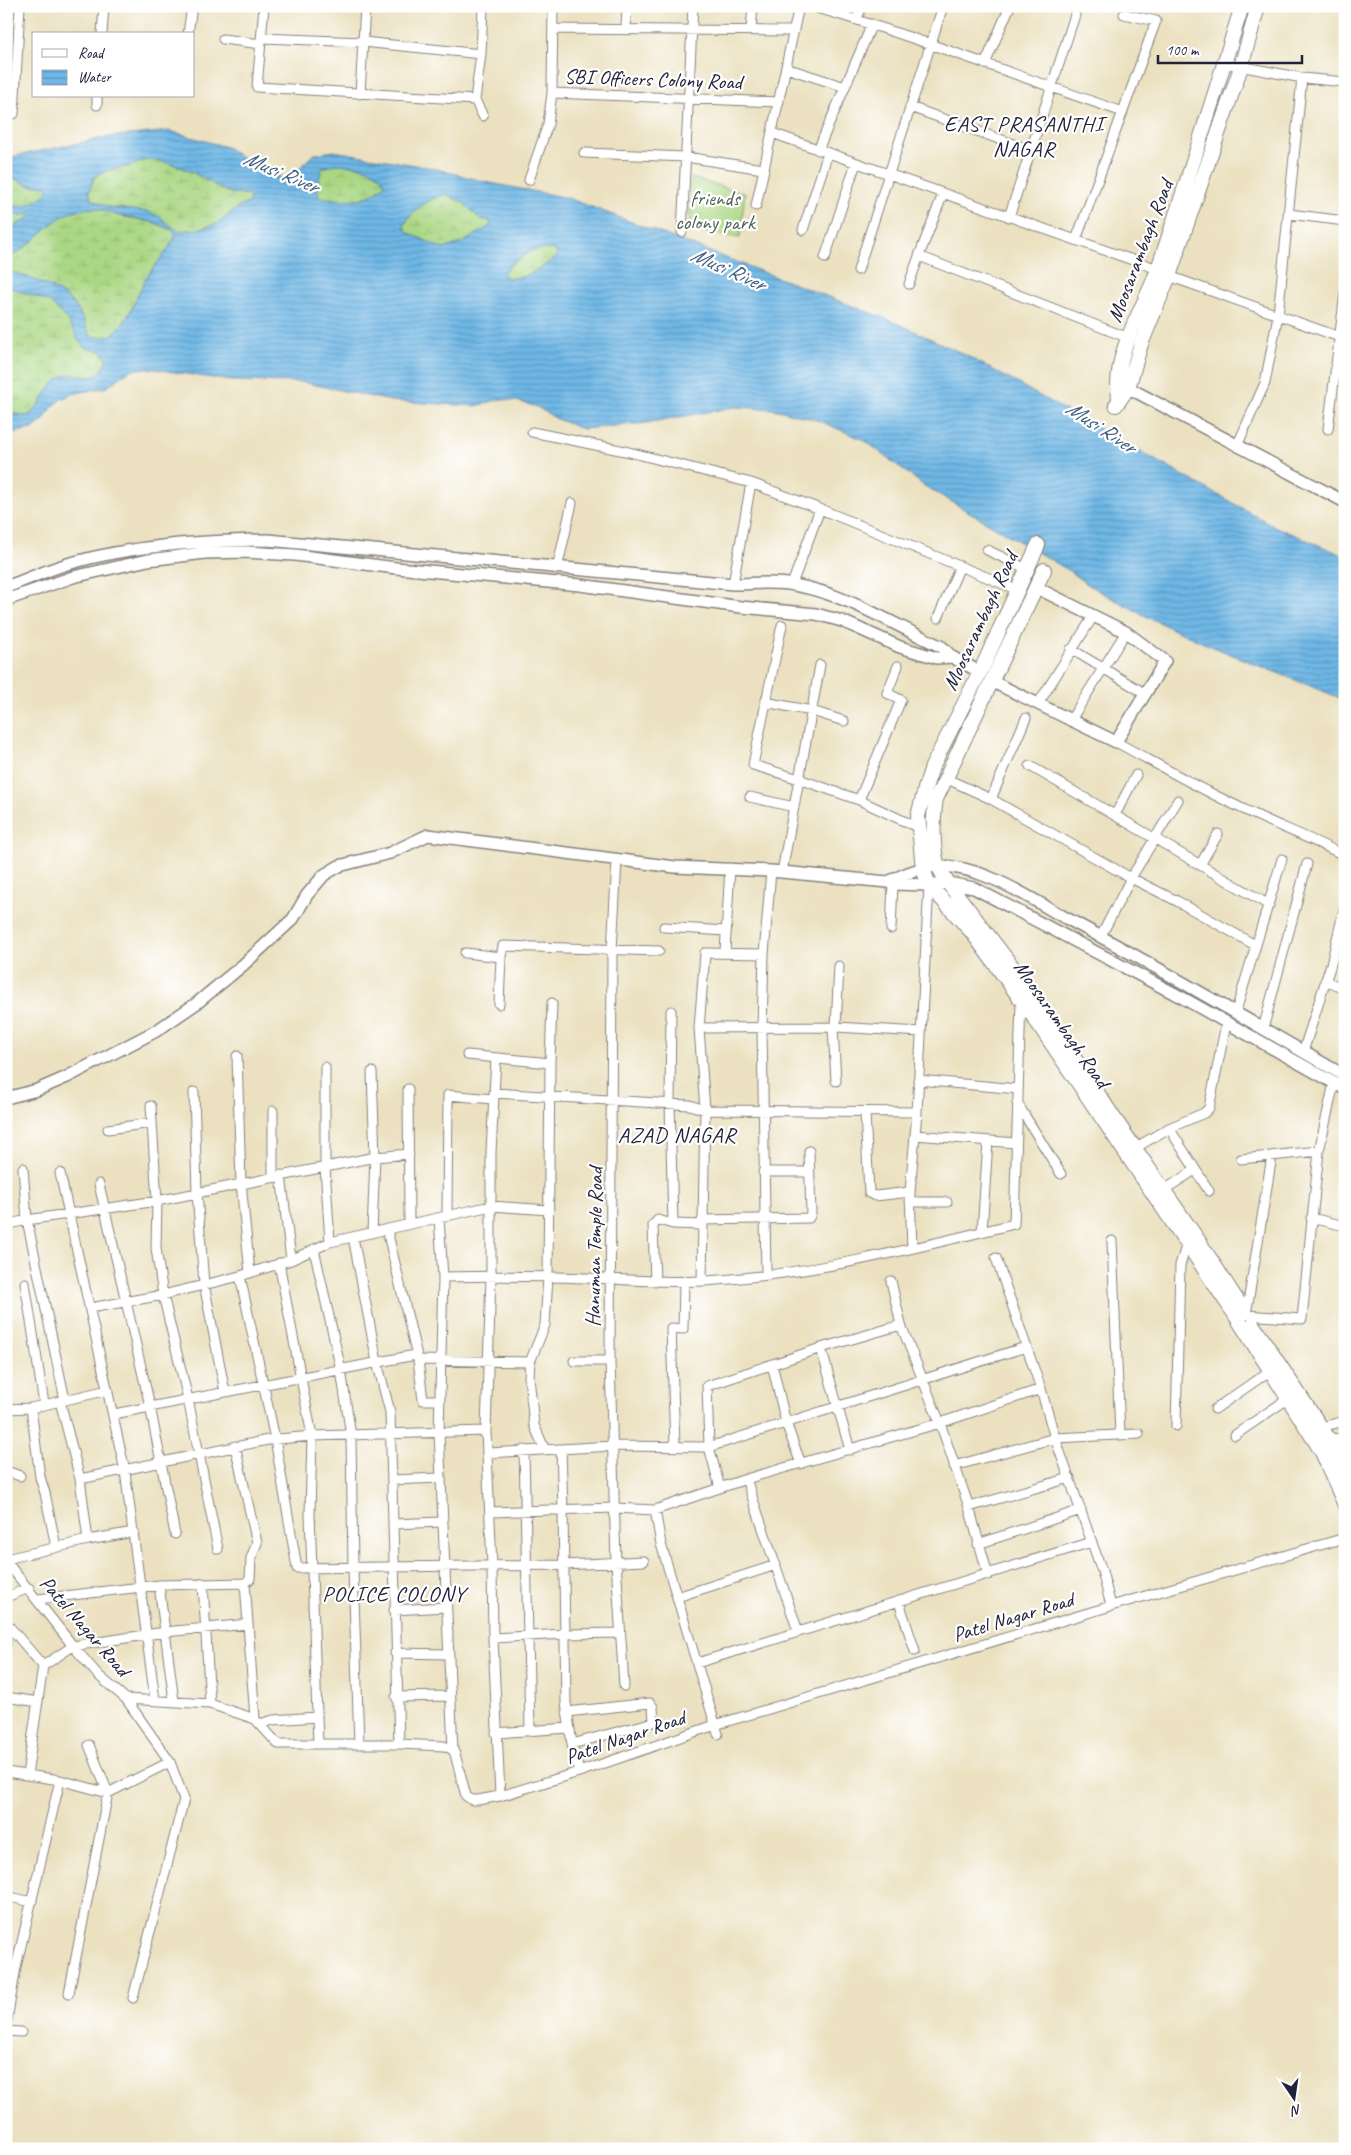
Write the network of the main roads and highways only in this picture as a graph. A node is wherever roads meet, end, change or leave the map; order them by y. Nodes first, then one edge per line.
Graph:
1 (1242, 6) edge
2 (1258, 6) edge
3 (1164, 272) junction
4 (1038, 545) dead end
5 (1044, 570) dead end
6 (1345, 1473) edge
7 (1345, 1505) edge

1 - 3 main road, Moosarambagh Road
2 - 3 main road, Moosarambagh Road
3 - 3 main road, Moosarambagh Road
4 - 7 main road, Moosarambagh Road
5 - 6 main road, Moosarambagh Road

